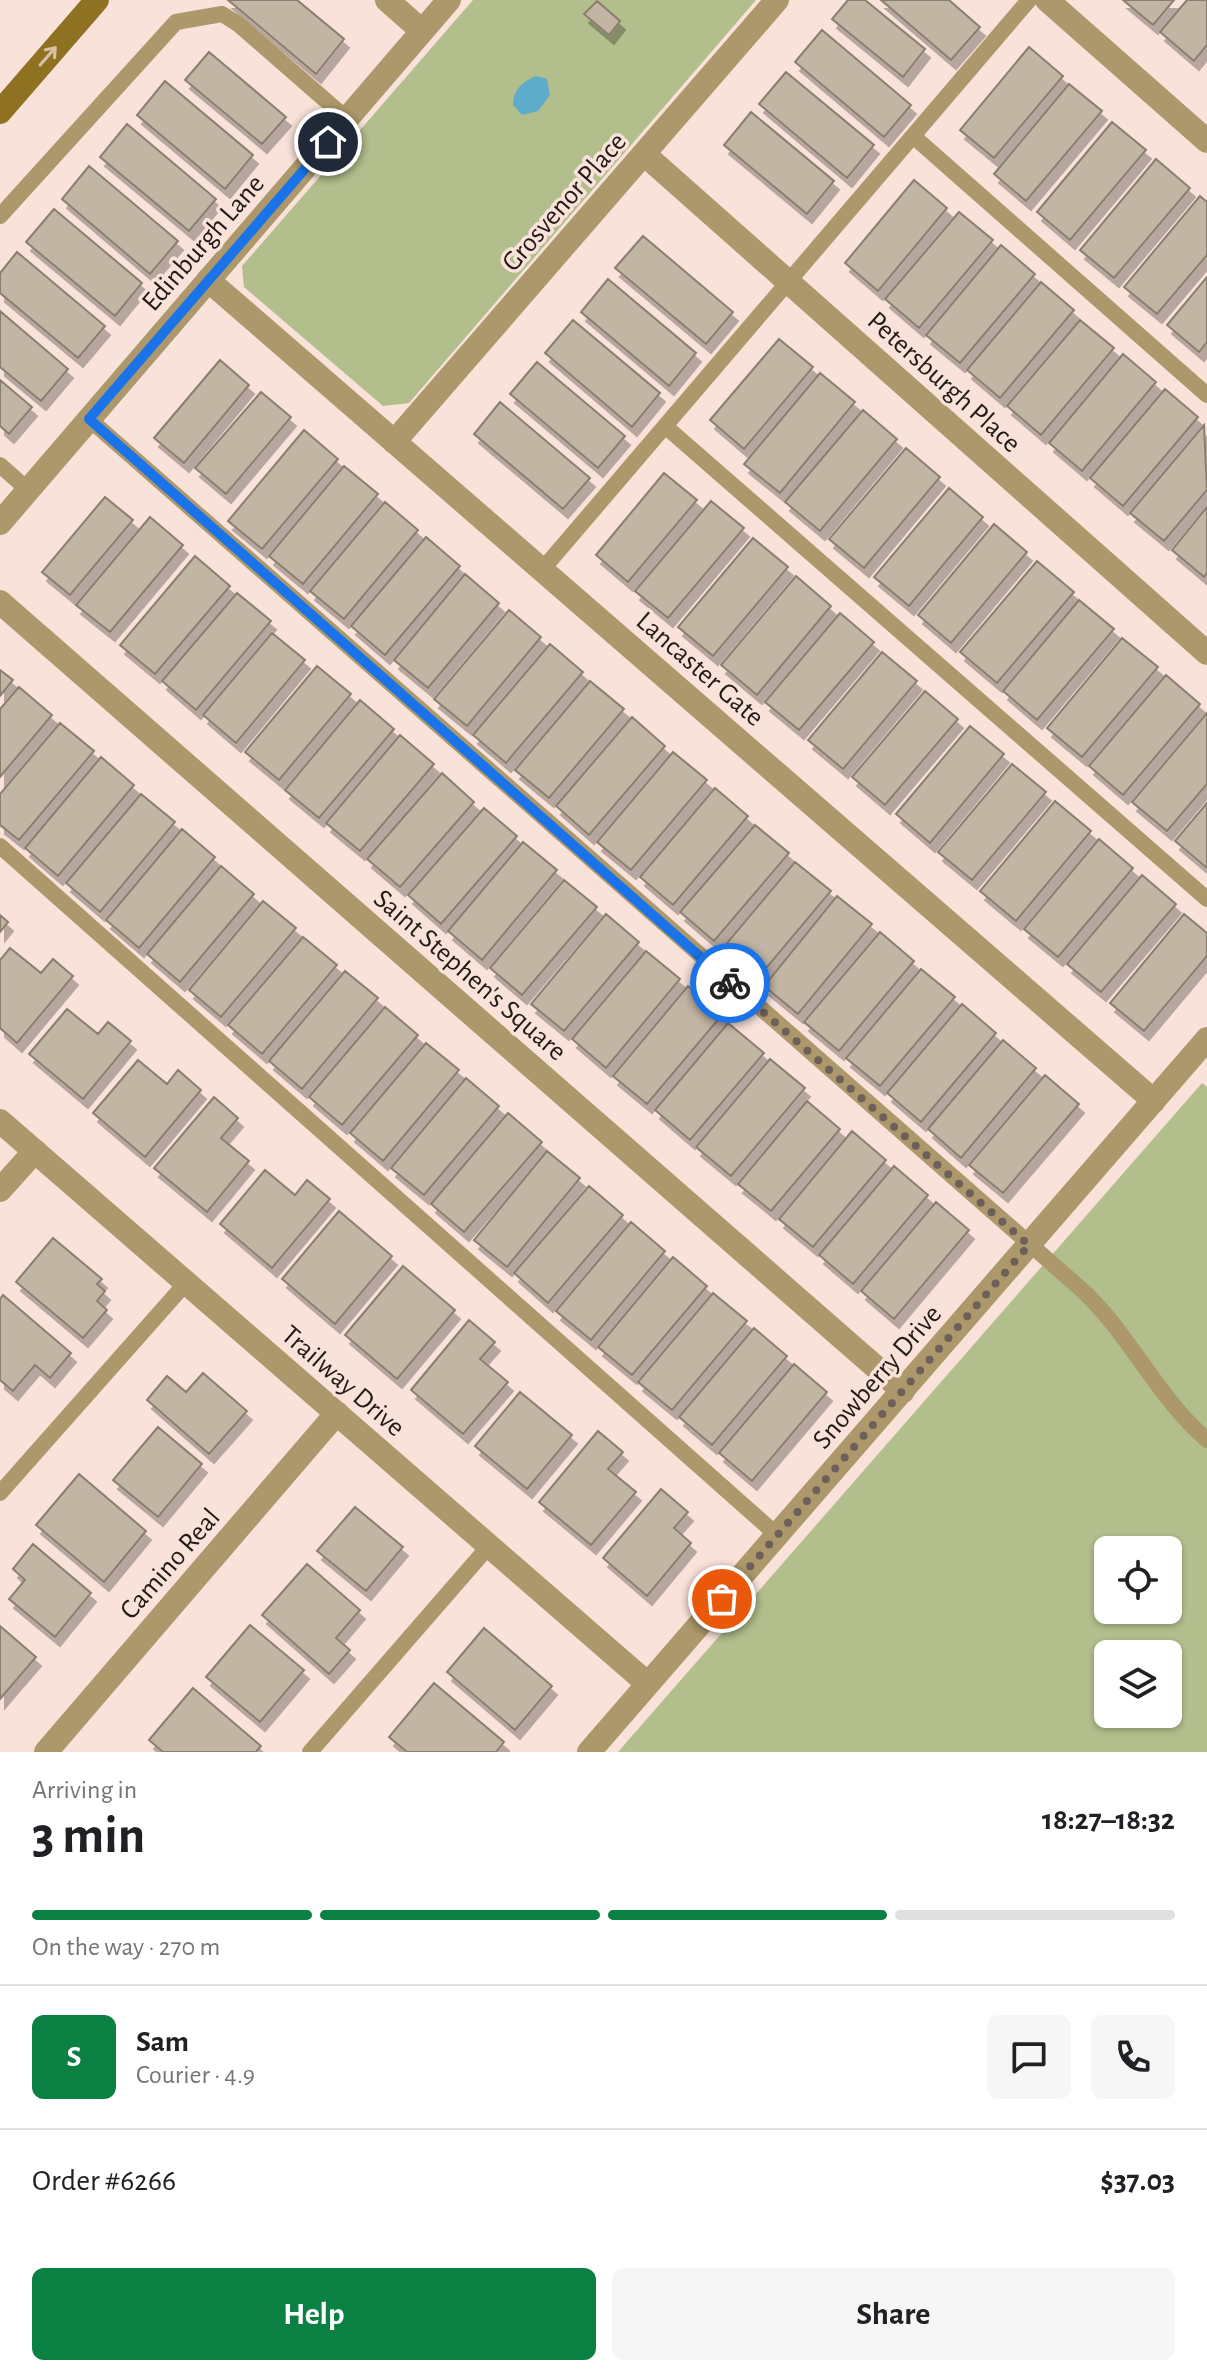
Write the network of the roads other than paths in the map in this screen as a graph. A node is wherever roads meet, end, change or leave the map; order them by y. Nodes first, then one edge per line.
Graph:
1 (97, 0) edge
2 (387, 0) edge
3 (449, 0) edge
4 (777, 0) edge
5 (1029, 0) edge
6 (1047, 0) edge
7 (422, 31) junction
8 (0, 112) edge
9 (347, 119) junction
10 (913, 136) junction
11 (1207, 141) edge
12 (644, 154) junction
13 (0, 216) edge
14 (208, 280) junction
15 (789, 282) junction
16 (1207, 395) edge
17 (89, 419) junction
18 (665, 426) junction
19 (394, 442) junction
20 (0, 465) edge
21 (28, 490) junction
22 (0, 523) edge
23 (542, 570) junction
24 (0, 602) edge
25 (1207, 653) edge
26 (0, 846) edge
27 (1207, 899) edge
28 (1207, 1039) edge
29 (1154, 1101) junction
30 (0, 1121) edge
31 (35, 1151) junction
32 (0, 1190) edge
33 (1029, 1245) junction
34 (186, 1283) junction
35 (903, 1391) junction
36 (337, 1413) junction
37 (1207, 1440) edge
38 (0, 1493) edge
39 (777, 1535) junction
40 (489, 1546) junction
41 (648, 1684) junction
42 (46, 1752) edge
43 (310, 1752) edge
44 (589, 1752) edge

8 -> 1 main road
2 - 7 street
3 - 7 street, Edinburgh Lane
4 - 12 street, Grosvenor Place
5 - 10 lane
6 - 11 street
7 - 9 street, Edinburgh Lane
9 - 13 lane
9 - 14 street, Edinburgh Lane
10 - 15 lane
10 - 16 lane
12 - 15 street, Petersburgh Place
12 - 19 street, Grosvenor Place
14 - 17 street, Edinburgh Lane
14 - 19 street, Lancaster Gate
15 - 18 lane
15 - 25 street, Petersburgh Place
17 - 21 street, Edinburgh Lane
17 - 33 lane
18 - 23 lane
18 - 27 lane
19 - 23 street, Lancaster Gate
20 - 21 lane
21 - 22 street, Edinburgh Lane
23 - 29 street, Lancaster Gate
24 - 35 street, Saint Stephen's Square
26 - 39 lane
28 - 29 street, Snowberry Drive
29 - 33 street, Snowberry Drive
30 - 31 street, Trailway Drive
31 - 32 street
31 - 34 street, Trailway Drive
33 - 35 street, Snowberry Drive
33 - 37 lane
34 - 36 street, Trailway Drive
34 - 38 lane
35 - 39 street, Snowberry Drive
36 - 40 street, Trailway Drive
36 - 42 street, Camino Real
39 - 41 street, Snowberry Drive
40 - 41 street, Trailway Drive
40 - 43 lane
41 - 44 street, Snowberry Drive

